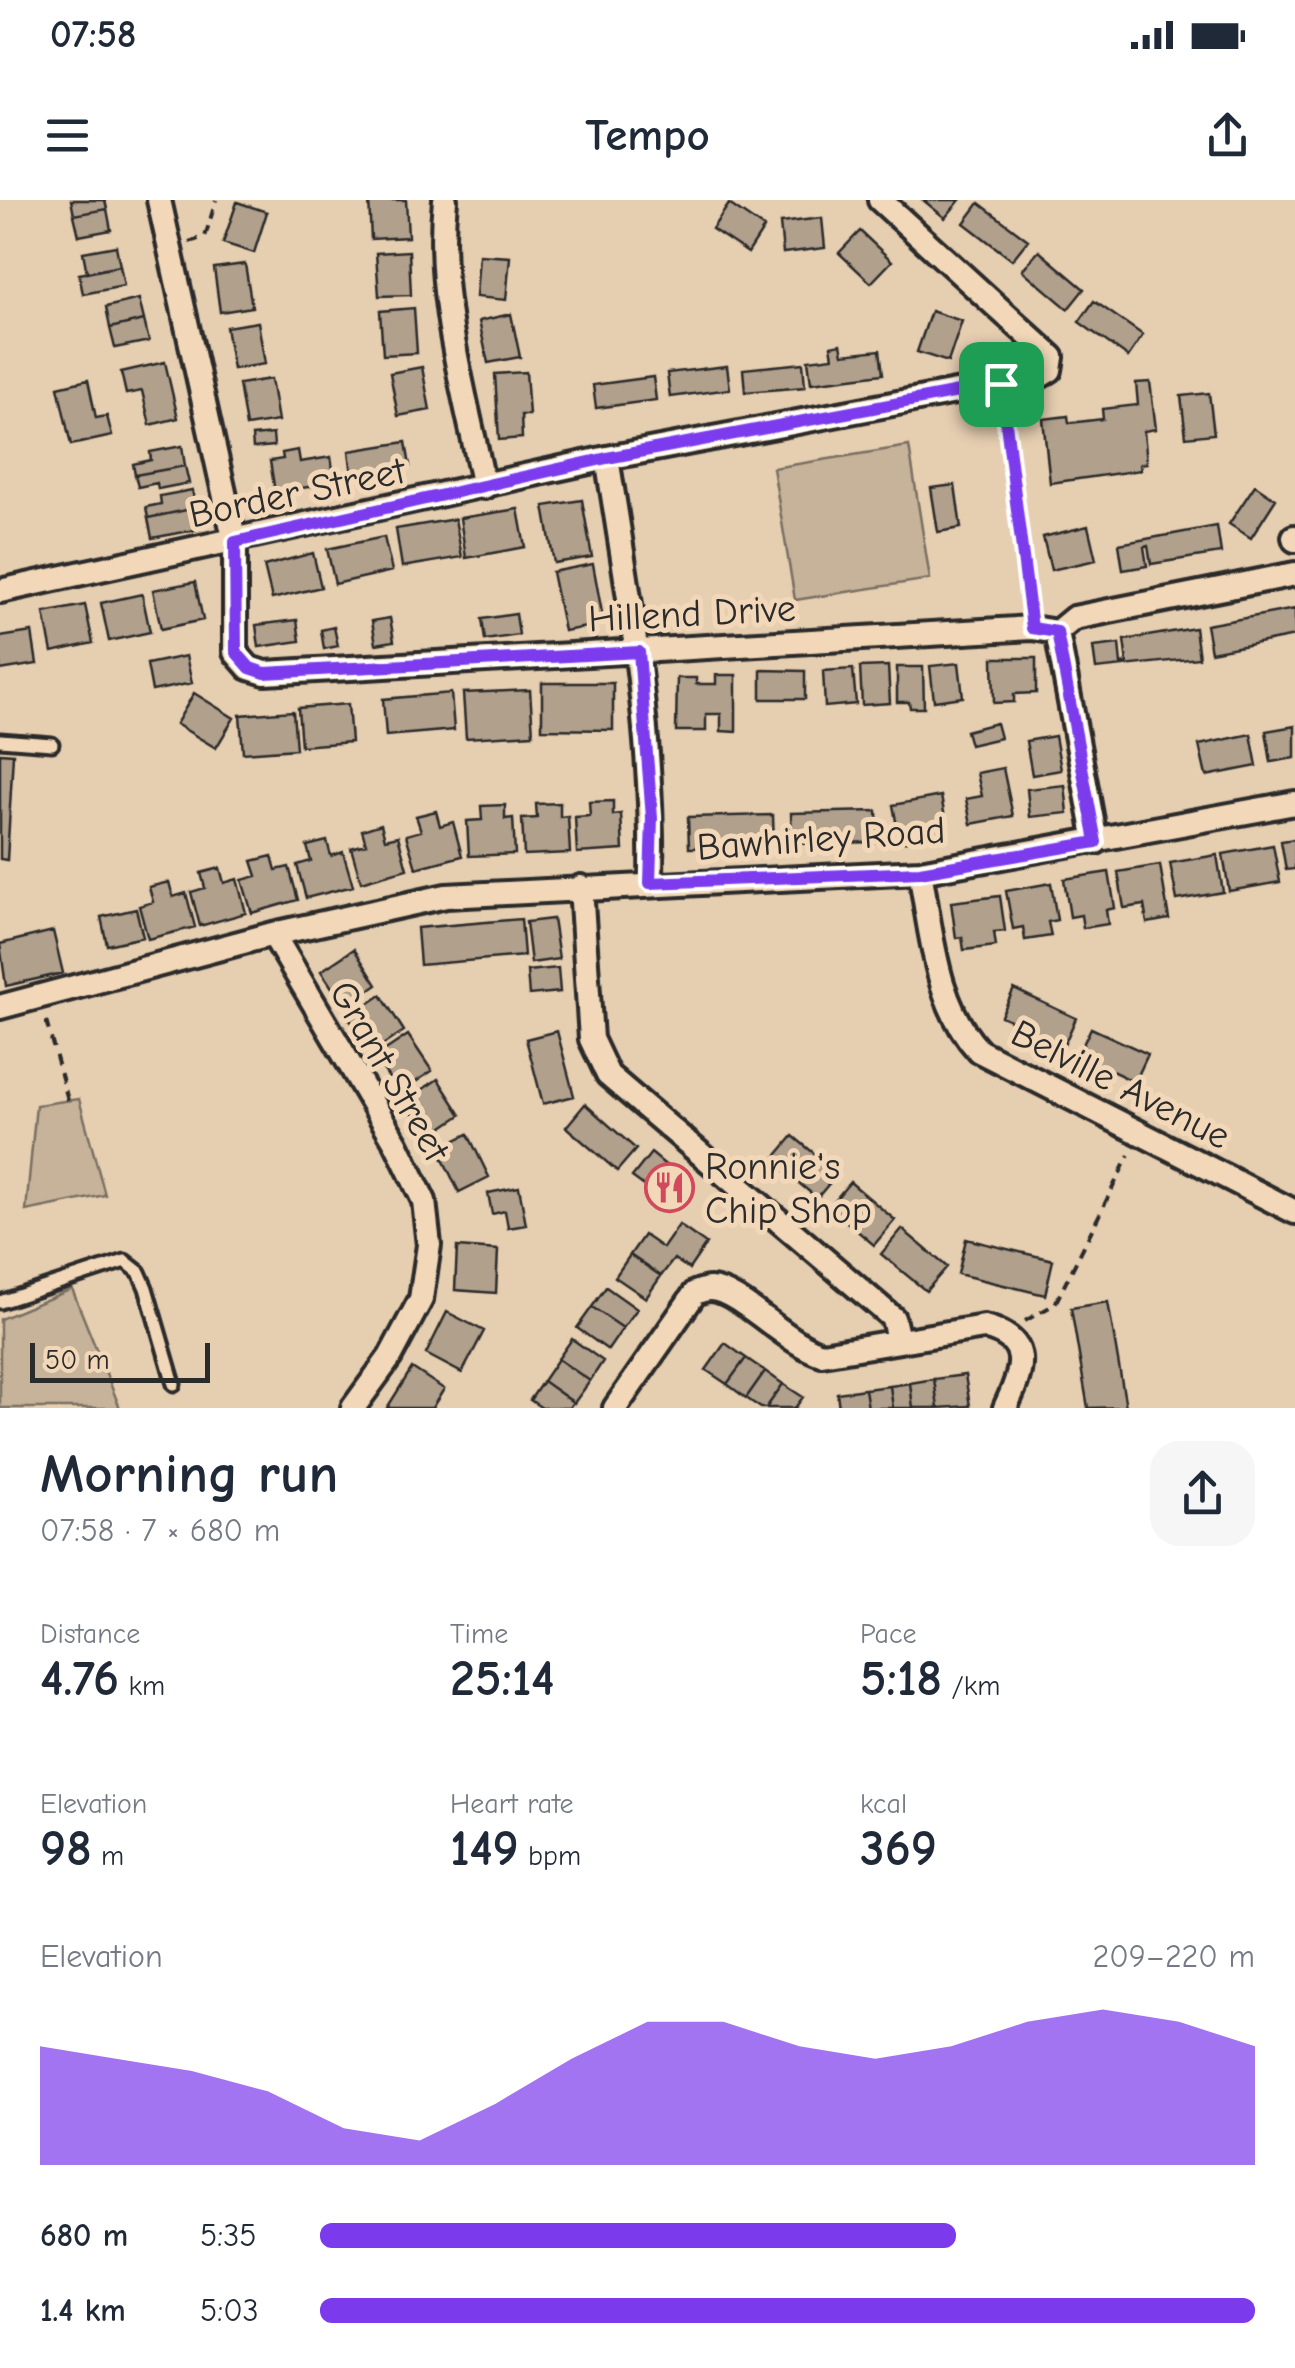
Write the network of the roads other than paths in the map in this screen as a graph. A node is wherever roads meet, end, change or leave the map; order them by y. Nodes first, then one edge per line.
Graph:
1 (159, 200) edge
2 (445, 200) edge
3 (880, 200) edge
4 (607, 458) junction
5 (484, 487) junction
6 (235, 542) junction
7 (1295, 574) edge
8 (0, 591) edge
9 (1057, 632) junction
10 (639, 652) junction
11 (0, 740) edge
12 (52, 744) dead end
13 (1295, 803) edge
14 (1096, 842) junction
15 (920, 872) junction
16 (650, 883) junction
17 (581, 887) junction
18 (272, 934) junction
19 (0, 1007) edge
20 (1295, 1212) edge
21 (0, 1302) edge
22 (898, 1340) junction
23 (174, 1384) dead end
24 (353, 1408) edge
25 (615, 1408) edge
26 (1005, 1408) edge

1 - 6 street
2 - 5 street
3 - 4 street, Border Street
4 - 5 street, Border Street
4 - 10 street
5 - 6 street, Border Street
6 - 8 street, Border Street
6 - 10 street, Hillend Drive
7 - 9 street
9 - 10 street, Hillend Drive
9 - 14 street
10 - 16 street
11 - 12 lane
13 - 14 street, Bawhirley Road
14 - 15 street, Bawhirley Road
15 - 16 street, Bawhirley Road
15 - 20 street, Belville Avenue
16 - 17 street, Bawhirley Road
17 - 18 street, Bawhirley Road
17 - 22 street
18 - 19 street, Bawhirley Road
18 - 24 street, Grant Street
21 - 23 lane
22 - 25 street
22 - 26 street

